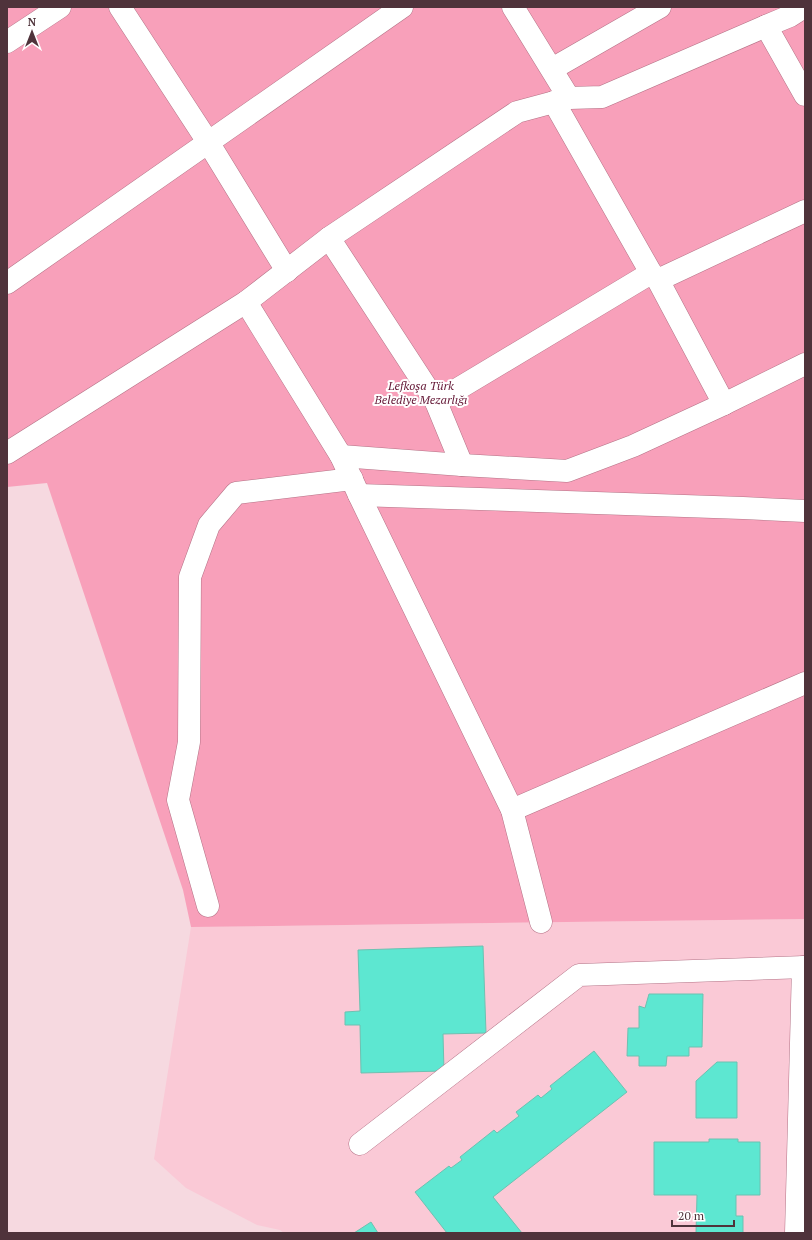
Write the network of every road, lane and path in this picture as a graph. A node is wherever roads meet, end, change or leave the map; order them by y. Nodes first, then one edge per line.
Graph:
1 (60, 7) edge
2 (120, 7) edge
3 (402, 7) edge
4 (513, 7) edge
5 (660, 7) edge
6 (804, 7) edge
7 (766, 26) junction
8 (7, 42) edge
9 (552, 69) junction
10 (805, 94) edge
11 (561, 100) junction
12 (208, 142) junction
13 (805, 211) edge
14 (329, 238) junction
15 (287, 271) junction
16 (654, 277) junction
17 (7, 283) edge
18 (246, 302) junction
19 (805, 364) edge
20 (436, 402) junction
21 (724, 404) junction
22 (7, 453) edge
23 (341, 456) junction
24 (462, 465) junction
25 (355, 487) junction
26 (805, 511) edge
27 (805, 683) edge
28 (512, 810) junction
29 (208, 906) dead end
30 (541, 922) dead end
31 (804, 967) edge
32 (360, 1144) dead end
33 (796, 1233) edge

1 - 8 lane
2 - 12 lane
3 - 12 lane
4 - 9 lane
5 - 9 lane
6 - 7 lane
7 - 10 lane
7 - 11 lane
9 - 11 lane
11 - 14 lane
11 - 16 lane
12 - 15 lane
12 - 17 lane
13 - 16 lane
14 - 15 lane
14 - 20 lane
15 - 18 lane
16 - 20 lane
16 - 21 lane
18 - 22 lane
18 - 23 lane
19 - 21 lane
20 - 24 lane
21 - 24 lane
23 - 24 lane
23 - 25 lane
25 - 26 lane
25 - 28 lane
25 - 29 lane
27 - 28 lane
28 - 30 lane
31 - 32 lane
31 - 33 lane

